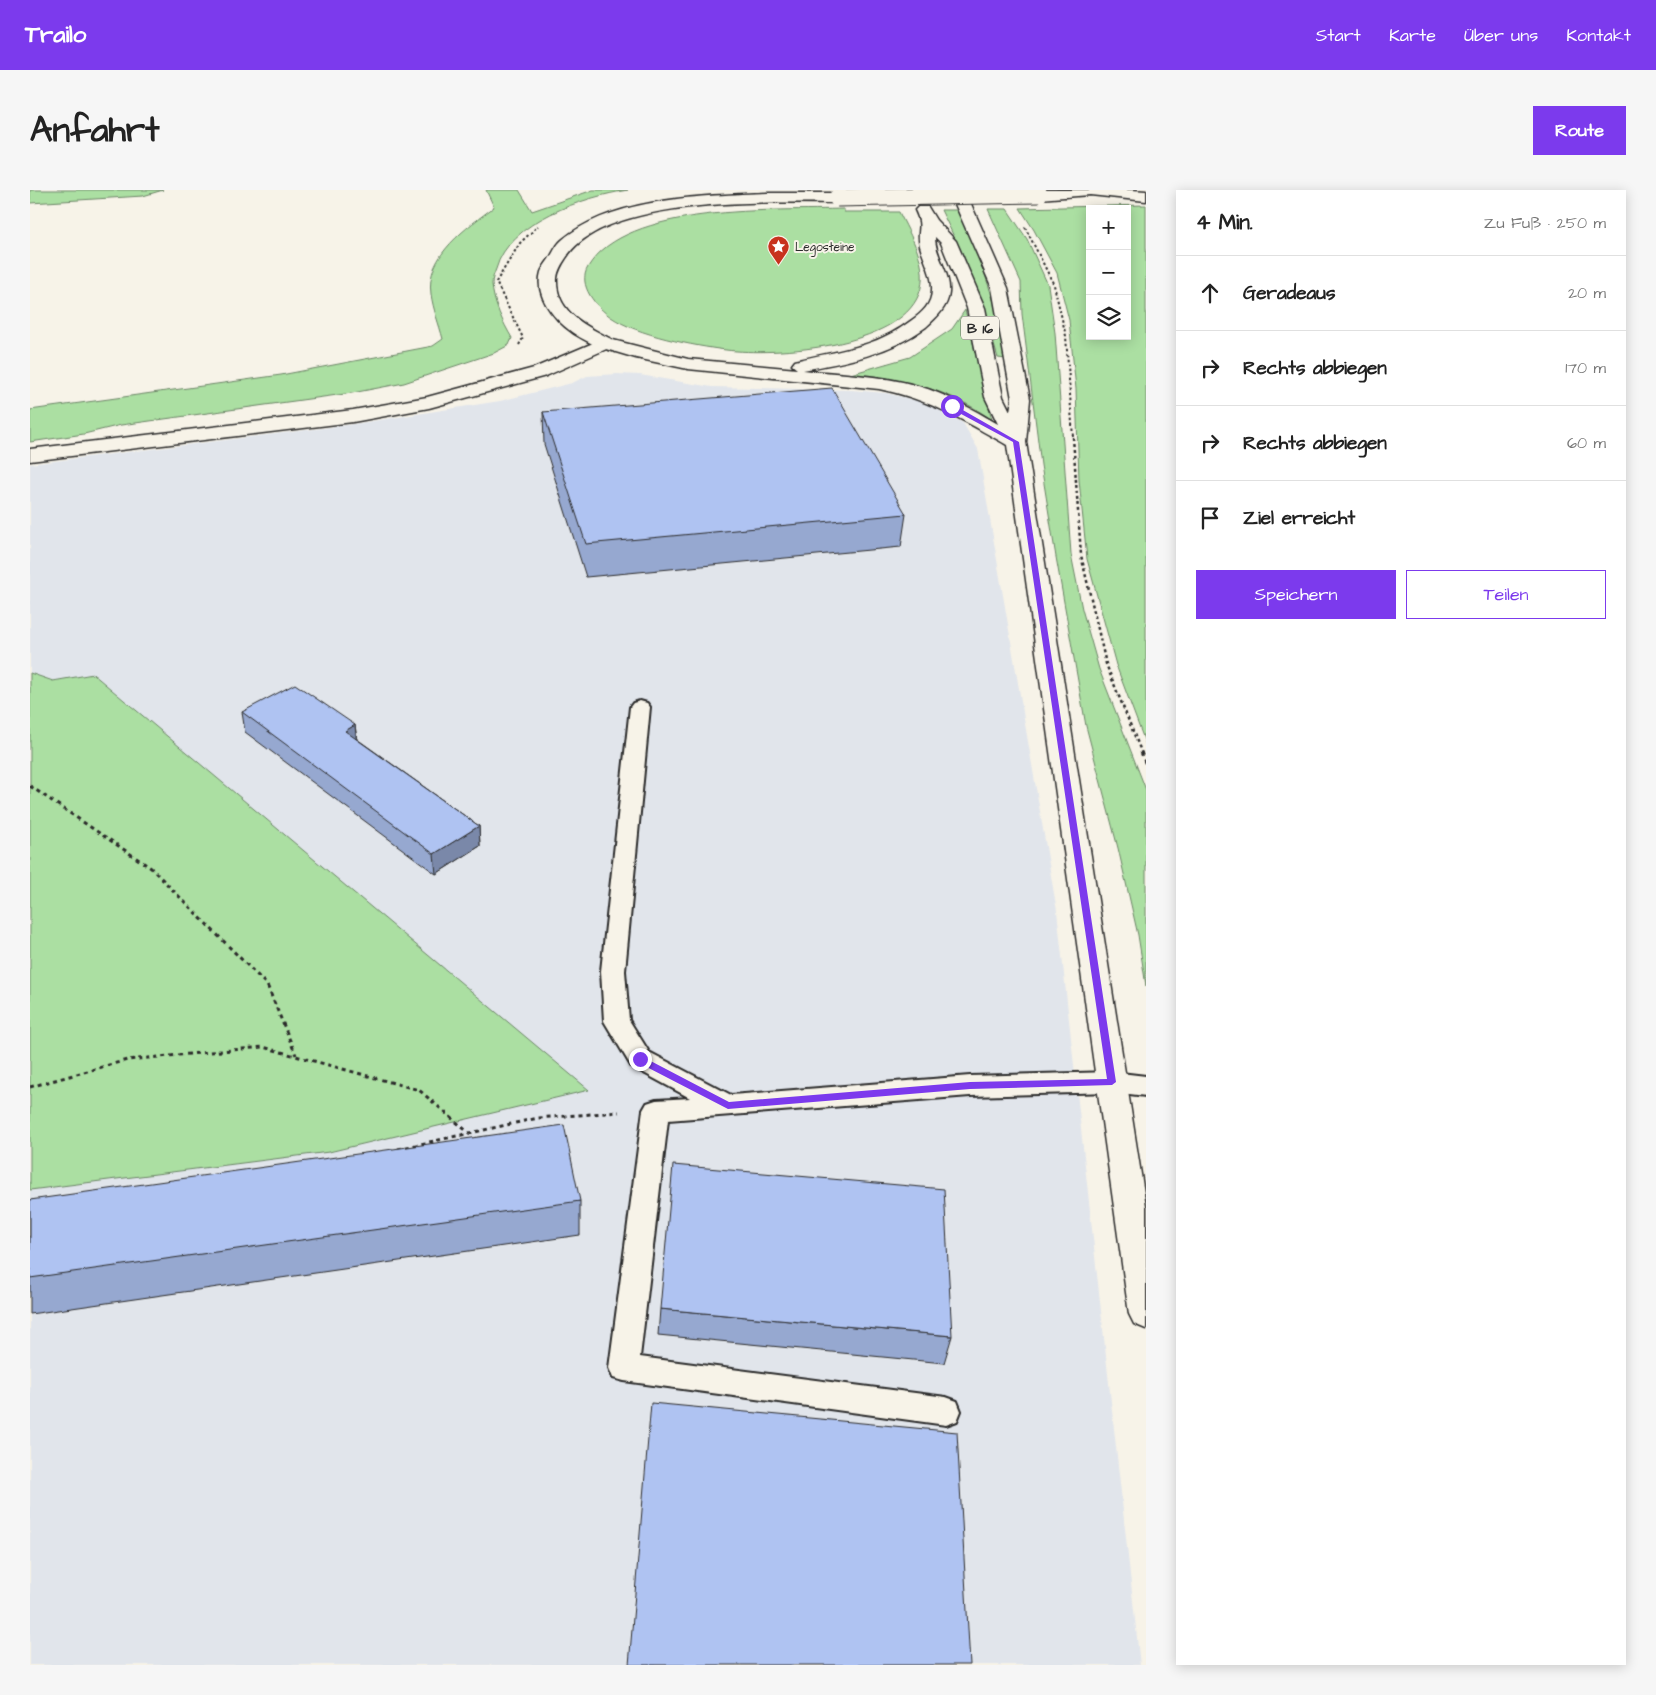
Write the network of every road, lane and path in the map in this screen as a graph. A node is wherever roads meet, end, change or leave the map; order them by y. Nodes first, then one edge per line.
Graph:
1 (913, 190) edge
2 (954, 190) edge
3 (1068, 191) edge
4 (1094, 191) edge
5 (1146, 196) edge
6 (1020, 220) dead end
7 (929, 222) junction
8 (541, 225) dead end
9 (606, 344) junction
10 (517, 348) dead end
11 (740, 368) junction
12 (1016, 442) junction
13 (30, 455) edge
14 (640, 707) dead end
15 (1146, 765) edge
16 (30, 786) edge
17 (297, 1056) junction
18 (1112, 1082) junction
19 (1146, 1086) edge
20 (30, 1087) edge
21 (728, 1106) junction
22 (656, 1110) junction
23 (470, 1133) junction
24 (396, 1149) edge
25 (1146, 1314) edge
26 (946, 1411) dead end

1 - 7 main road, B 16
2 - 12 main road, B 16
3 - 4 main road
3 - 9 main road, bridge
4 - 5 main road
6 - 15 path
7 - 11 main road
7 - 12 main road, B 16
8 - 10 path
9 - 11 main road
9 - 13 main road
11 - 12 main road
12 - 18 main road, B 16
14 - 21 lane
16 - 17 path
17 - 20 path
17 - 23 path
18 - 19 lane
18 - 21 lane
18 - 25 main road, B 16
21 - 22 lane
22 - 23 path
22 - 26 lane
23 - 24 path

